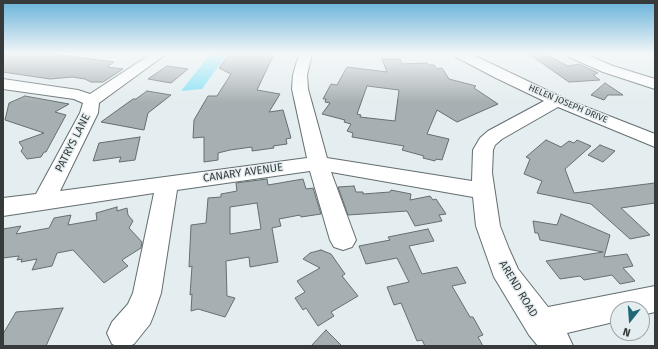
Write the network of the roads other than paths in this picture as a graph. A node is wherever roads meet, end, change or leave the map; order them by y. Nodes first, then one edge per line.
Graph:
1 (135, 70) edge
2 (301, 70) edge
3 (492, 70) edge
4 (613, 70) edge
5 (3, 84) edge
6 (655, 84) edge
7 (91, 100) junction
8 (557, 101) junction
9 (655, 141) edge
10 (318, 163) junction
11 (167, 183) junction
12 (483, 191) junction
13 (44, 201) junction
14 (3, 207) edge
15 (343, 240) dead end
16 (655, 299) edge
17 (123, 333) dead end
18 (548, 335) edge

1 - 7 street
2 - 10 street
3 - 8 street, HELEN JOSEPH DRIVE
4 - 6 street
5 - 7 street, PATRYS LANE
7 - 13 street, PATRYS LANE
8 - 9 street, HELEN JOSEPH DRIVE
8 - 12 street, AREND ROAD
10 - 11 street, CANARY AVENUE
10 - 12 street, CANARY AVENUE
10 - 15 street
11 - 13 street, CANARY AVENUE
11 - 17 street
12 - 18 street, AREND ROAD
13 - 14 street, CANARY AVENUE
16 - 18 street

